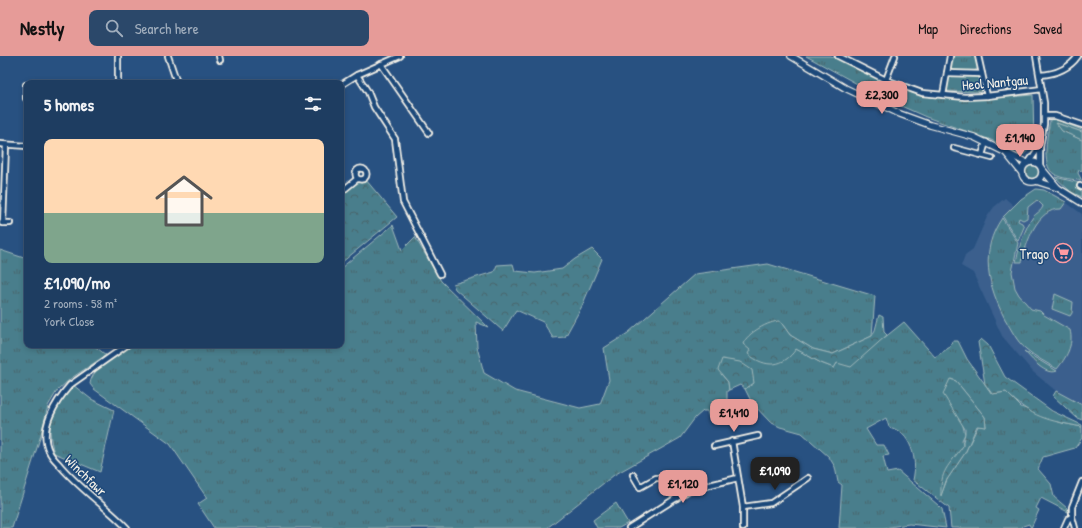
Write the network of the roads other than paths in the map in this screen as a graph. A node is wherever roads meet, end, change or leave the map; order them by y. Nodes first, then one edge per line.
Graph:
1 (118, 56) edge
2 (168, 56) edge
3 (400, 56) edge
4 (791, 56) edge
5 (838, 56) edge
6 (895, 56) edge
7 (950, 56) edge
8 (978, 56) edge
9 (1036, 56) edge
10 (1078, 56) edge
11 (381, 64) junction
12 (947, 73) junction
13 (982, 74) junction
14 (357, 75) junction
15 (1040, 75) junction
16 (118, 80) edge
17 (176, 80) edge
18 (886, 80) junction
19 (344, 83) edge
20 (1042, 89) junction
21 (943, 95) junction
22 (987, 96) junction
23 (1044, 116) junction
24 (1082, 125) edge
25 (429, 133) dead end
26 (986, 142) junction
27 (0, 144) edge
28 (6, 145) junction
29 (24, 146) edge
30 (1040, 146) junction
31 (954, 148) dead end
32 (1006, 153) junction
33 (982, 155) junction
34 (992, 158) dead end
35 (1028, 162) junction
36 (1041, 167) junction
37 (1022, 173) junction
38 (357, 179) dead end
39 (1036, 181) junction
40 (1058, 188) junction
41 (344, 190) edge
42 (1082, 203) edge
43 (2, 223) edge
44 (10, 224) dead end
45 (440, 274) dead end
46 (123, 348) edge
47 (758, 436) dead end
48 (732, 442) junction
49 (714, 446) dead end
50 (633, 476) dead end
51 (738, 478) junction
52 (808, 478) dead end
53 (1082, 482) edge
54 (677, 498) junction
55 (743, 507) junction
56 (1072, 517) junction
57 (127, 528) edge
58 (628, 528) edge
59 (743, 528) edge
60 (1064, 528) edge
61 (1075, 528) edge

1 - 16 street
2 - 17 street
3 - 11 street
4 - 26 street
5 - 18 street, Heol Nantgau
6 - 18 street
7 - 12 street
8 - 13 street
9 - 15 street
10 - 15 street
11 - 14 street
11 - 25 street
12 - 13 street
12 - 21 street
13 - 22 street
14 - 19 street
14 - 45 street
15 - 20 street
18 - 21 street, Heol Nantgau
20 - 22 street, Heol Nantgau
20 - 23 street
21 - 22 street, Heol Nantgau
23 - 24 street
23 - 30 street
26 - 32 street
26 - 33 street
27 - 28 street
28 - 29 street
28 - 43 street
30 - 35 street
30 - 36 street
31 - 33 street
32 - 35 street
32 - 37 street
33 - 34 street
35 - 36 street
35 - 37 street
36 - 39 street
36 - 40 street
37 - 39 street
38 - 41 street
39 - 40 street
40 - 42 street
43 - 44 street
46 - 57 street, Winchfawr
47 - 48 street
48 - 49 street
48 - 51 street
50 - 54 street
51 - 54 street
51 - 55 street
52 - 55 street
53 - 56 street
54 - 58 street
55 - 59 street
56 - 60 street
56 - 61 street

